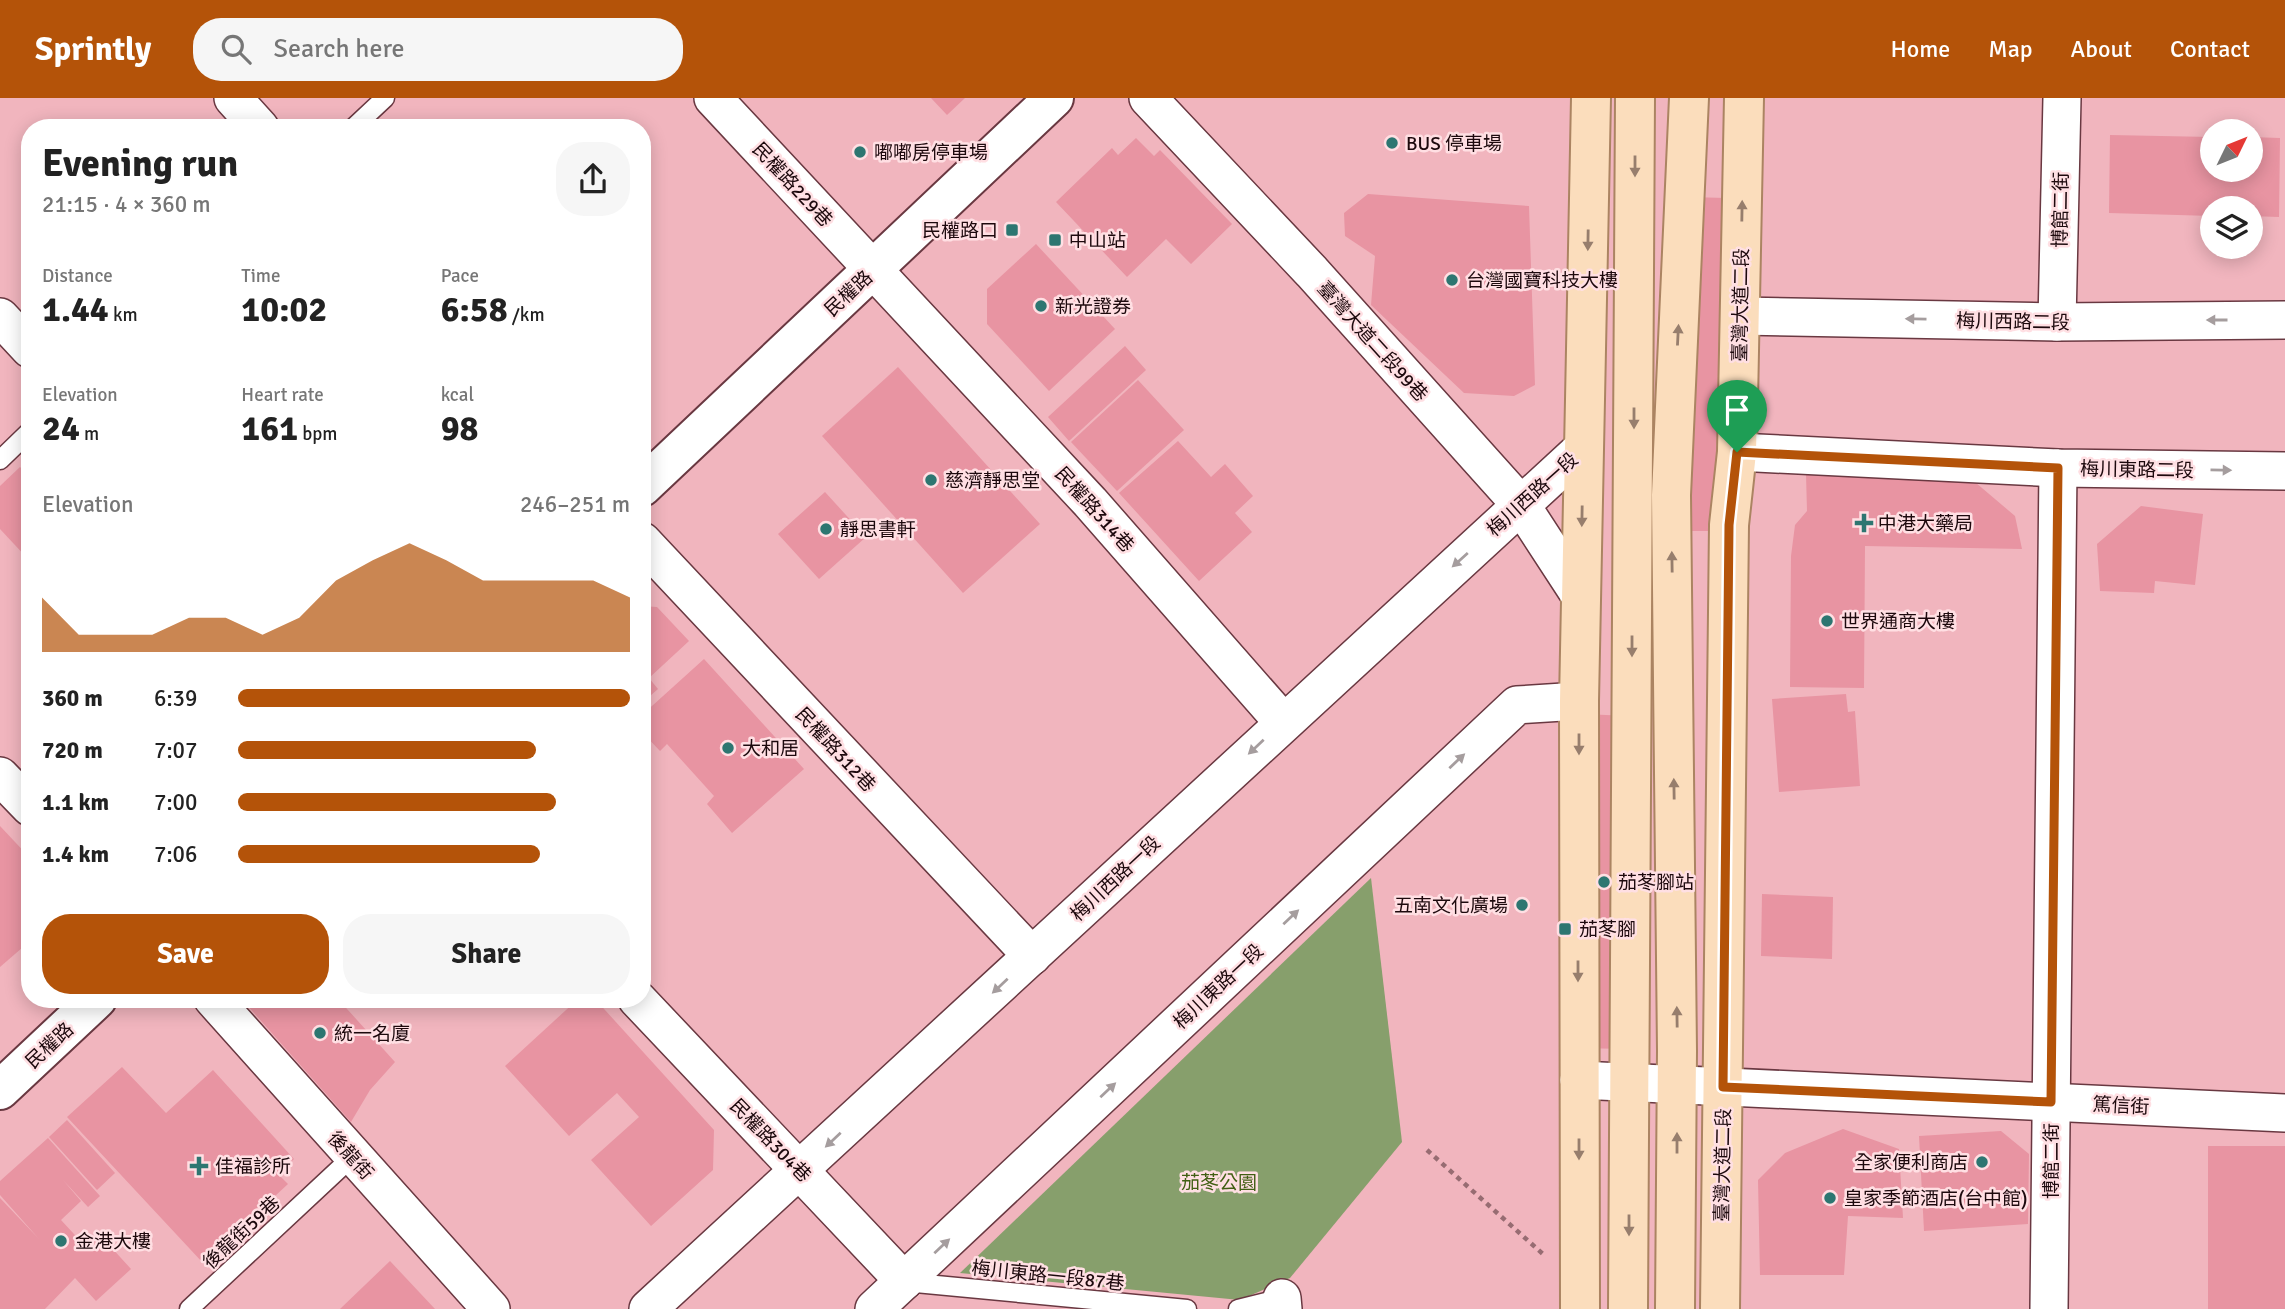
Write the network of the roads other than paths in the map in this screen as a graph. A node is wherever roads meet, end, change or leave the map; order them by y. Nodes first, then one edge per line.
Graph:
1 (233, 98) edge
2 (385, 98) edge
3 (713, 98) edge
4 (1054, 98) edge
5 (1148, 98) edge
6 (1591, 98) edge
7 (1635, 98) edge
8 (1689, 98) edge
9 (1744, 98) edge
10 (2062, 98) edge
11 (252, 119) edge
12 (363, 119) edge
13 (872, 270) junction
14 (1740, 316) junction
15 (0, 317) edge
16 (2285, 320) edge
17 (2057, 322) junction
18 (21, 339) edge
19 (21, 440) edge
20 (1583, 448) junction
21 (1737, 452) junction
22 (0, 460) edge
23 (2058, 468) junction
24 (2285, 471) edge
25 (651, 479) edge
26 (1521, 505) junction
27 (651, 551) edge
28 (1581, 597) junction
29 (1579, 701) junction
30 (1283, 722) junction
31 (0, 776) edge
32 (21, 798) edge
33 (1032, 956) junction
34 (87, 1008) edge
35 (221, 1008) edge
36 (646, 1008) edge
37 (1578, 1080) junction
38 (1630, 1083) junction
39 (1677, 1085) junction
40 (1723, 1087) junction
41 (0, 1090) edge
42 (2051, 1102) junction
43 (2285, 1113) edge
44 (352, 1157) junction
45 (801, 1170) junction
46 (904, 1281) junction
47 (1580, 1298) edge
48 (1282, 1303) edge
49 (189, 1309) edge
50 (491, 1309) edge
51 (648, 1309) edge
52 (874, 1309) edge
53 (1187, 1309) edge
54 (1238, 1309) edge
55 (1628, 1309) edge
56 (1675, 1309) edge
57 (1720, 1309) edge
58 (2049, 1309) edge

1 - 11 street
2 - 12 lane
3 - 13 street, 民權路229巷
4 - 13 main road, 民權路
5 - 26 street, 臺灣大道二段99巷
6 -> 20 main road
7 -> 38 main road
39 -> 8 main road
14 -> 9 main road, 臺灣大道二段
10 - 17 street, 博館二街
13 - 25 main road, 民權路
13 - 30 street, 民權路314巷
17 -> 14 street, 梅川西路二段
14 - 21 main road, 臺灣大道二段
15 - 18 street
16 -> 17 street, 梅川西路二段
19 - 22 lane
20 - 26 street, 梅川西路一段
20 -> 28 main road
21 - 23 street, 梅川東路二段
21 - 40 main road, 臺灣大道二段
23 -> 24 street, 梅川東路二段
23 - 42 street, 博館二街
26 - 28 street, 臺灣大道二段99巷
26 -> 30 street, 梅川西路一段
27 - 33 street, 民權路312巷
28 - 29 main road
29 -> 37 main road
46 -> 29 street, 梅川東路一段
30 -> 33 street, 梅川西路一段
31 - 32 street
33 -> 45 street, 梅川西路一段
34 - 41 main road, 民權路
35 - 44 street, 後龍街
36 - 45 street, 民權路304巷
37 - 38 street, 篤信街
37 -> 47 main road
38 - 39 street, 篤信街
38 -> 55 main road
39 - 40 street, 篤信街
56 -> 39 main road
40 - 42 street, 篤信街
40 - 57 main road, 臺灣大道二段
42 - 43 street, 篤信街
42 - 58 street, 博館二街
44 - 49 lane, 後龍街59巷
44 - 50 street, 後龍街
45 - 46 street, 民權路304巷
45 - 51 street, 梅川西路一段
46 - 52 street, 梅川東路一段
46 - 53 lane, 梅川東路一段87巷
48 - 54 lane

